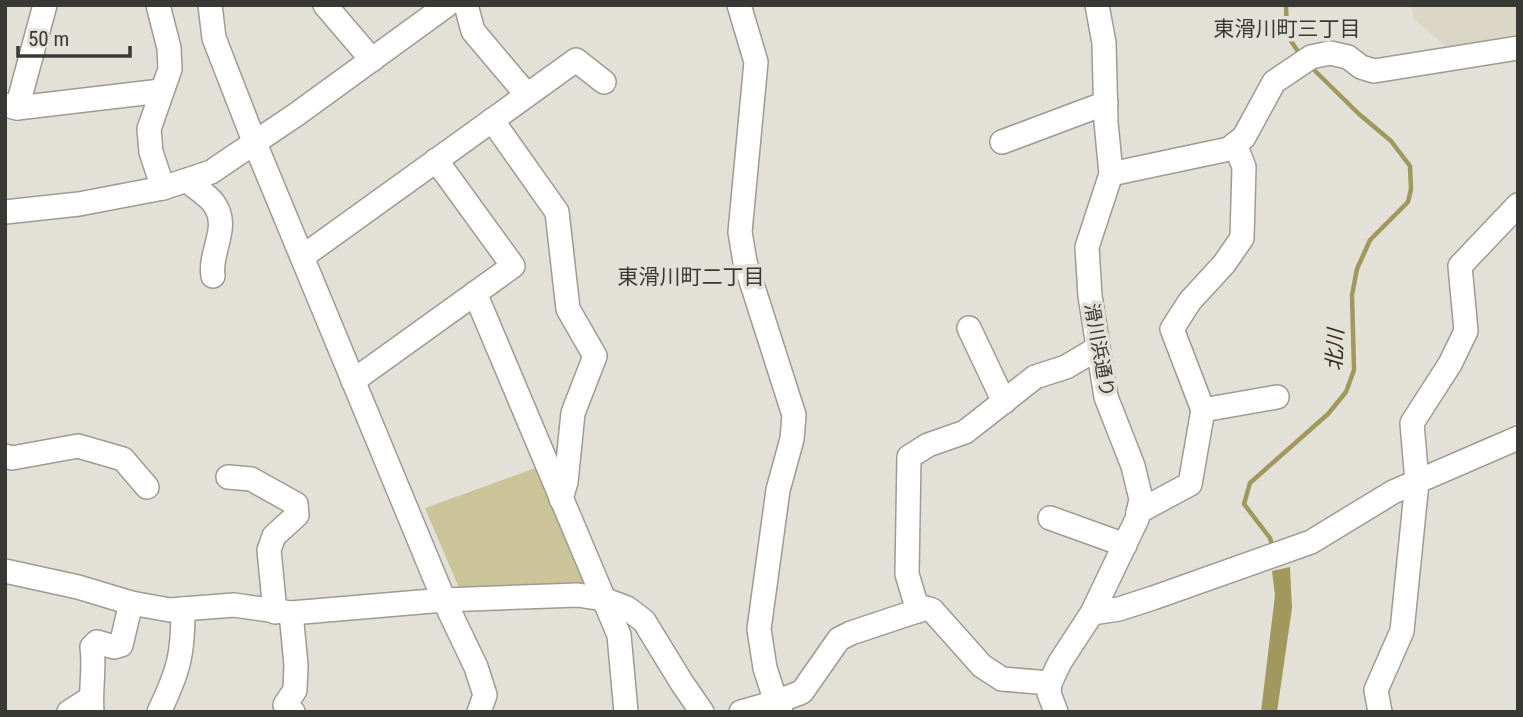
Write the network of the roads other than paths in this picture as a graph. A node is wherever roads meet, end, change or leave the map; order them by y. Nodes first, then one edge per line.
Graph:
1 (44, 5) edge
2 (158, 5) edge
3 (210, 5) edge
4 (325, 5) edge
5 (447, 5) edge
6 (466, 5) edge
7 (739, 5) edge
8 (1097, 5) edge
9 (1518, 48) edge
10 (372, 60) junction
11 (604, 82) dead end
12 (161, 91) junction
13 (527, 95) junction
14 (1106, 103) junction
15 (11, 107) edge
16 (492, 120) junction
17 (254, 141) junction
18 (1002, 142) dead end
19 (1235, 144) junction
20 (436, 160) junction
21 (1111, 174) junction
22 (187, 181) junction
23 (163, 188) junction
24 (1518, 205) edge
25 (5, 212) edge
26 (302, 257) junction
27 (213, 276) dead end
28 (475, 293) junction
29 (969, 328) dead end
30 (1098, 348) junction
31 (354, 382) junction
32 (1277, 397) dead end
33 (1004, 401) junction
34 (1203, 410) junction
35 (1518, 438) edge
36 (5, 456) edge
37 (228, 478) dead end
38 (1417, 482) junction
39 (147, 487) dead end
40 (562, 499) junction
41 (1138, 512) junction
42 (1050, 518) dead end
43 (1125, 545) junction
44 (5, 571) edge
45 (603, 598) junction
46 (444, 600) junction
47 (131, 603) junction
48 (183, 609) junction
49 (918, 611) junction
50 (1092, 612) junction
51 (283, 613) junction
52 (1050, 683) junction
53 (91, 705) edge
54 (779, 707) edge
55 (69, 712) edge
56 (159, 712) edge
57 (293, 712) edge
58 (479, 712) edge
59 (626, 712) edge
60 (702, 712) edge
61 (741, 712) edge
62 (1056, 712) edge
63 (1380, 712) edge

1 - 15 street
2 - 12 street
3 - 17 street
4 - 10 street
5 - 10 street
6 - 13 street
7 - 54 street
8 - 14 street, 滑川浜通り
9 - 19 street
10 - 17 street
11 - 13 street
12 - 15 street
12 - 23 street
13 - 16 street
14 - 18 street
14 - 21 street, 滑川浜通り
16 - 20 street
16 - 40 street
17 - 22 street
17 - 26 street
19 - 21 street
19 - 34 street
20 - 26 street
20 - 28 street
21 - 30 street, 滑川浜通り
22 - 23 street
22 - 27 street
23 - 25 street
24 - 38 street
26 - 31 street
28 - 31 street
28 - 40 street
29 - 33 street
30 - 33 street
30 - 41 street, 滑川浜通り
31 - 46 street
32 - 34 street
33 - 49 street
34 - 41 street
35 - 38 street
36 - 39 street
37 - 51 street
38 - 50 street
38 - 63 street
40 - 45 street
41 - 43 street, 滑川浜通り
42 - 43 street
43 - 50 street, 滑川浜通り
44 - 47 street
45 - 46 street
45 - 59 street
45 - 60 street
46 - 51 street
46 - 58 street
47 - 48 street
47 - 53 street
48 - 51 street
48 - 56 street
49 - 52 street
49 - 54 street
50 - 52 street, 滑川浜通り
51 - 57 street
52 - 62 street
53 - 55 street
54 - 61 street

